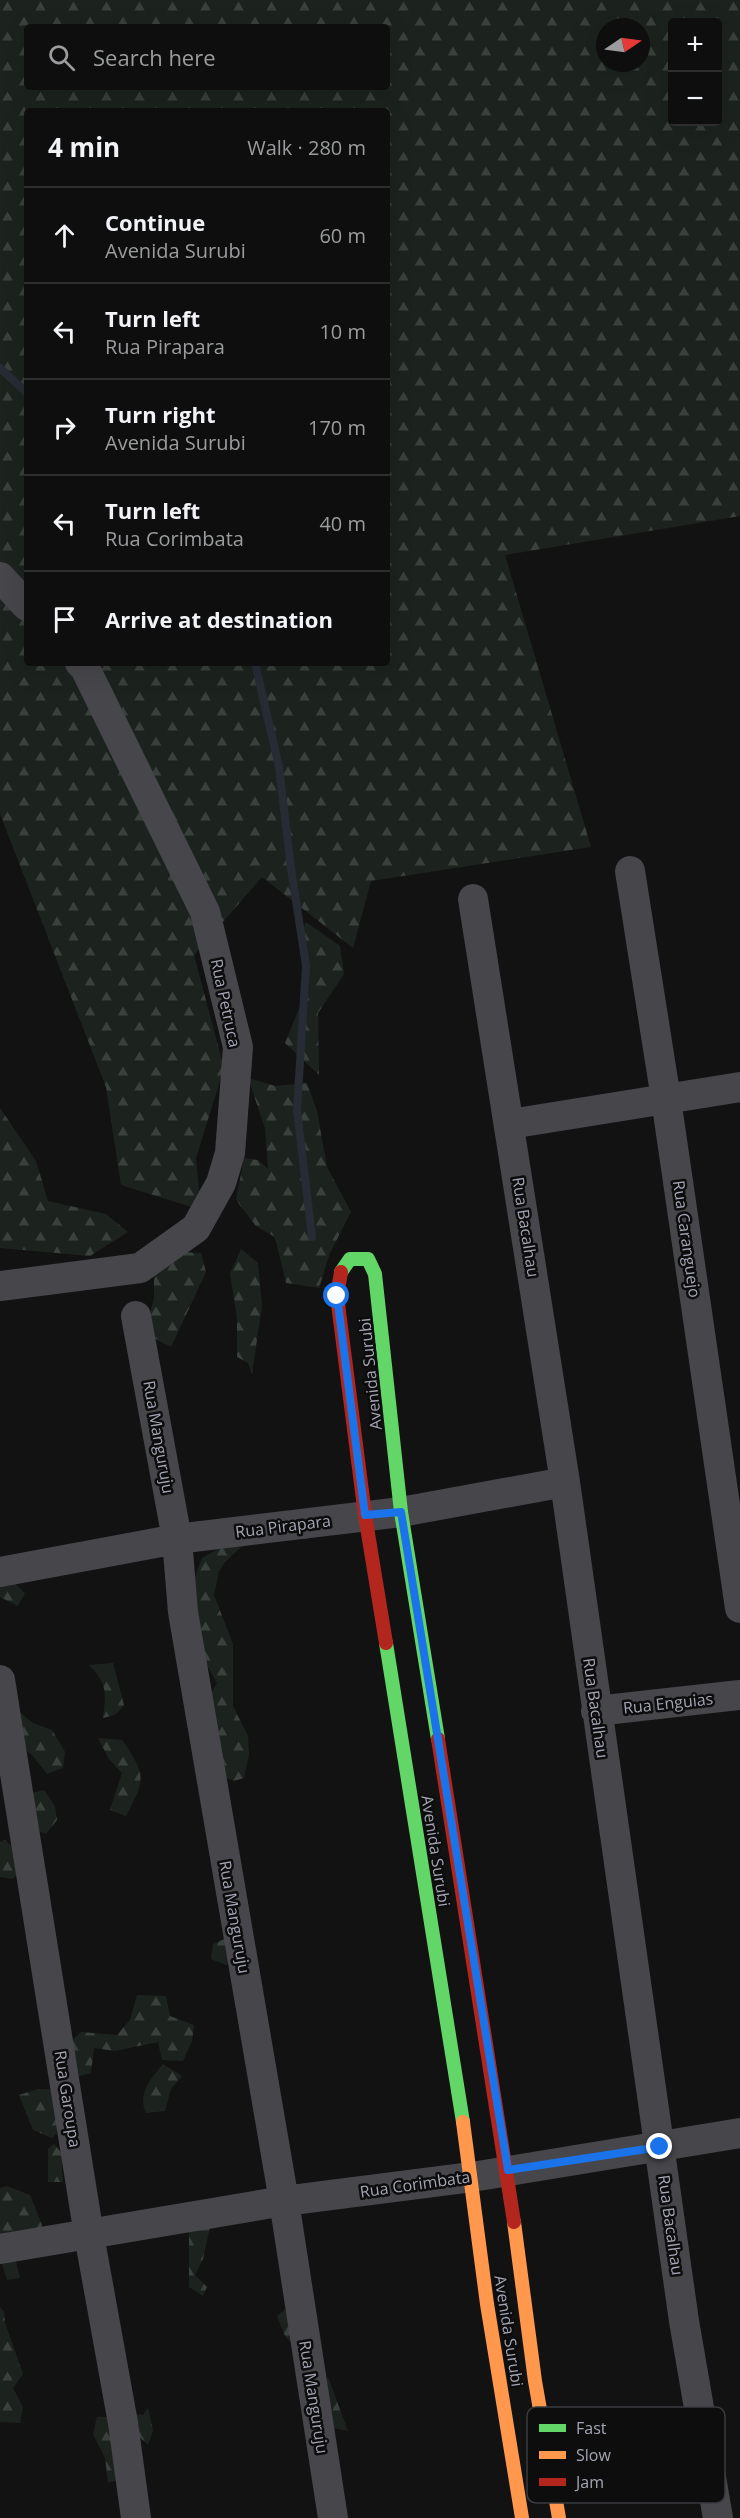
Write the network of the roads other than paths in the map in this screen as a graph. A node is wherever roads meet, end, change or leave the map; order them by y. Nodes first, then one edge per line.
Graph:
1 (0, 577) edge
2 (24, 603) edge
3 (83, 666) edge
4 (630, 871) dead end
5 (473, 899) dead end
6 (740, 1087) edge
7 (666, 1099) junction
8 (510, 1125) junction
9 (0, 1286) edge
10 (136, 1316) dead end
11 (565, 1482) junction
12 (401, 1512) junction
13 (365, 1515) junction
14 (177, 1539) junction
15 (0, 1572) edge
16 (740, 1608) edge
17 (0, 1680) edge
18 (740, 1695) edge
19 (596, 1711) junction
20 (740, 2133) edge
21 (660, 2147) junction
22 (508, 2170) junction
23 (472, 2177) junction
24 (284, 2202) junction
25 (89, 2235) junction
26 (0, 2249) edge
27 (540, 2407) edge
28 (699, 2407) edge
29 (556, 2503) edge
30 (715, 2503) edge
31 (136, 2518) edge
32 (333, 2518) edge
33 (522, 2518) edge
34 (559, 2518) edge
35 (718, 2518) edge

1 - 2 street
3 - 9 street, Rua Petruca
4 - 7 street, Rua Caranguejo
5 - 8 street, Rua Bacalhau
6 - 7 street
7 - 8 street
7 - 16 street, Rua Caranguejo
8 - 11 street, Rua Bacalhau
10 - 14 street, Rua Manguruju
11 - 12 street, Rua Pirapara
11 - 19 street, Rua Bacalhau
12 - 13 street, Rua Pirapara
12 - 13 street, Avenida Surubi
12 - 22 street, Avenida Surubi
13 - 14 street, Rua Pirapara
13 - 23 street, Avenida Surubi
14 - 15 street, Rua Pirapara
14 - 24 street, Rua Manguruju
17 - 25 street, Rua Garoupa
18 - 19 street, Rua Enguias
19 - 21 street, Rua Bacalhau
20 - 21 street, Rua Corimbata
21 - 22 street, Rua Corimbata
21 - 28 street, Rua Bacalhau
22 - 23 street, Rua Corimbata
22 - 27 street, Avenida Surubi
23 - 24 street, Rua Corimbata
23 - 33 street, Avenida Surubi
24 - 25 street, Rua Corimbata
24 - 32 street, Rua Manguruju
25 - 26 street, Rua Corimbata
25 - 31 street, Rua Garoupa
29 - 34 street, Avenida Surubi
30 - 35 street, Rua Bacalhau

